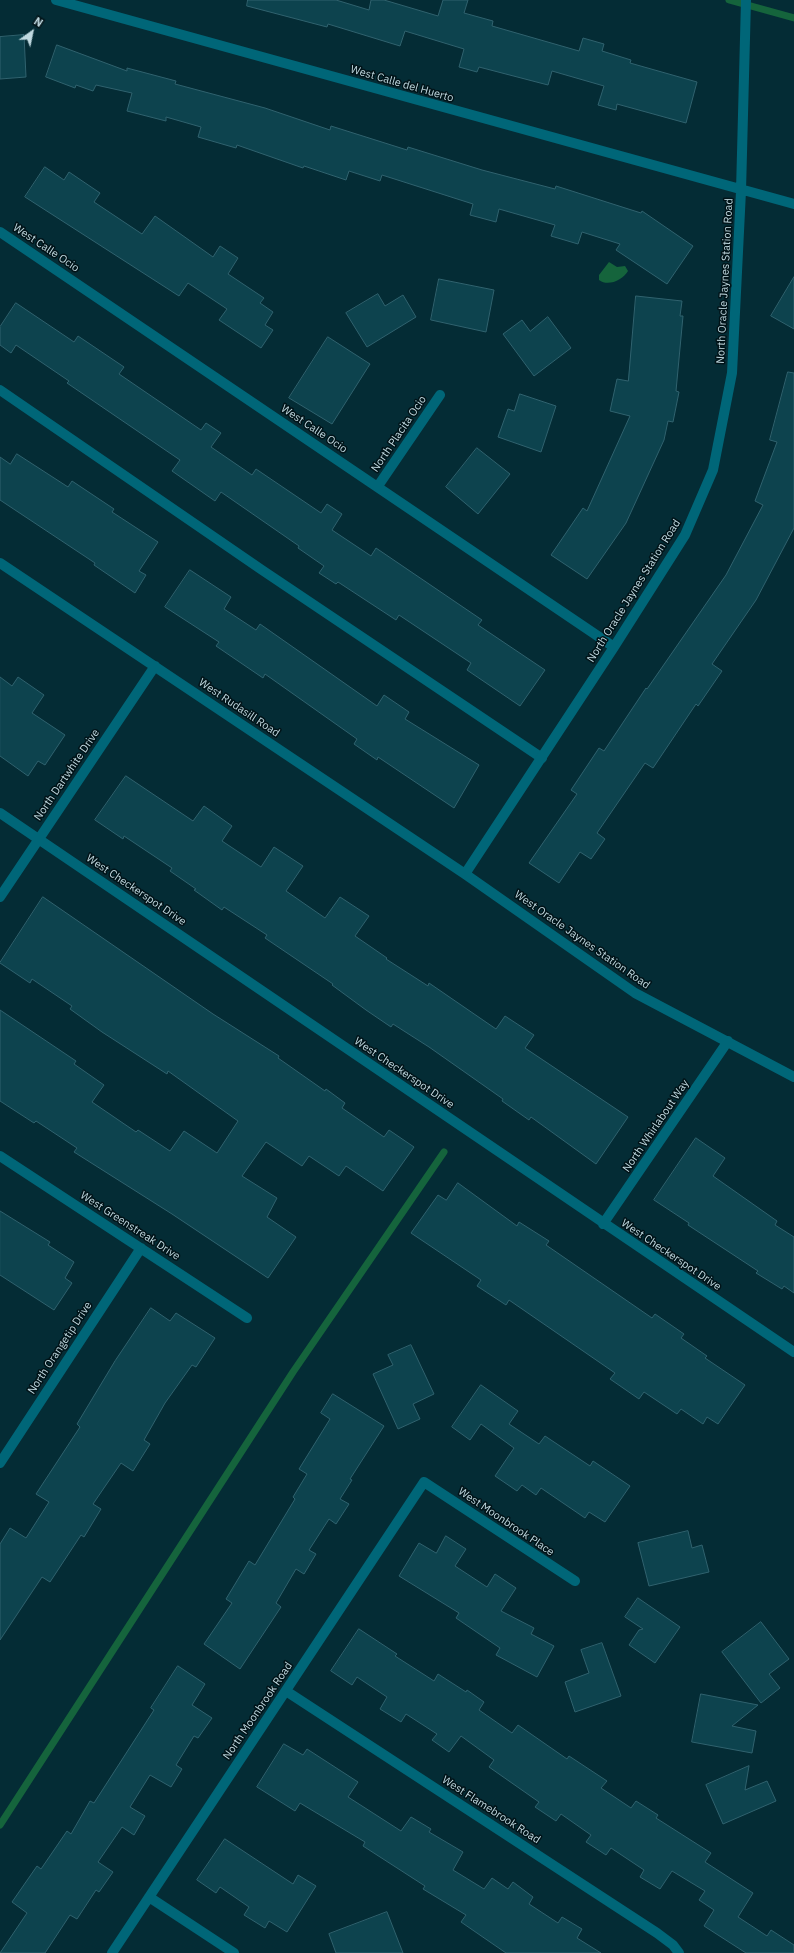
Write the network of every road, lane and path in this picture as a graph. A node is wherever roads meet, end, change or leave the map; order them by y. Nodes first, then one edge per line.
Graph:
1 (56, 0) edge
2 (746, 0) edge
3 (741, 191) junction
4 (794, 204) edge
5 (0, 232) edge
6 (0, 390) edge
7 (440, 395) dead end
8 (378, 486) junction
9 (0, 563) edge
10 (614, 647) junction
11 (155, 666) junction
12 (542, 758) junction
13 (0, 813) edge
14 (39, 838) junction
15 (466, 874) junction
16 (0, 897) edge
17 (728, 1041) junction
18 (794, 1078) edge
19 (0, 1156) edge
20 (603, 1224) junction
21 (141, 1248) junction
22 (247, 1318) dead end
23 (794, 1352) edge
24 (0, 1463) edge
25 (424, 1482) joint
26 (575, 1582) dead end
27 (286, 1691) junction
28 (149, 1897) junction
29 (112, 1953) edge
30 (234, 1953) edge
31 (679, 1953) edge

1 - 3 street, West Calle del Huerto
2 - 3 street, North Oracle Jaynes Station Road
3 - 4 street, West Calle del Huerto
3 - 10 street, North Oracle Jaynes Station Road
5 - 8 street, West Calle Ocio
6 - 12 street
7 - 8 street, North Placita Ocio
8 - 10 street, West Calle Ocio
9 - 11 street, West Rudasill Road
10 - 12 street, North Oracle Jaynes Station Road
11 - 14 street, North Dartwhite Drive
11 - 15 street, West Rudasill Road
12 - 15 street, North Oracle Jaynes Station Road
13 - 14 street, West Checkerspot Drive
14 - 16 street, North Dartwhite Drive
14 - 20 street, West Checkerspot Drive
15 - 17 street, West Oracle Jaynes Station Road
17 - 18 street, West Oracle Jaynes Station Road
17 - 20 street, North Whirlabout Way
19 - 21 street, West Greenstreak Drive
20 - 23 street, West Checkerspot Drive
21 - 22 street, West Greenstreak Drive
21 - 24 street, North Orangetip Drive
25 - 26 street, West Moonbrook Place
25 - 27 street, North Moonbrook Road
27 - 28 street, North Moonbrook Road
27 - 31 street, West Flamebrook Road
28 - 29 street, North Moonbrook Road
28 - 30 street

